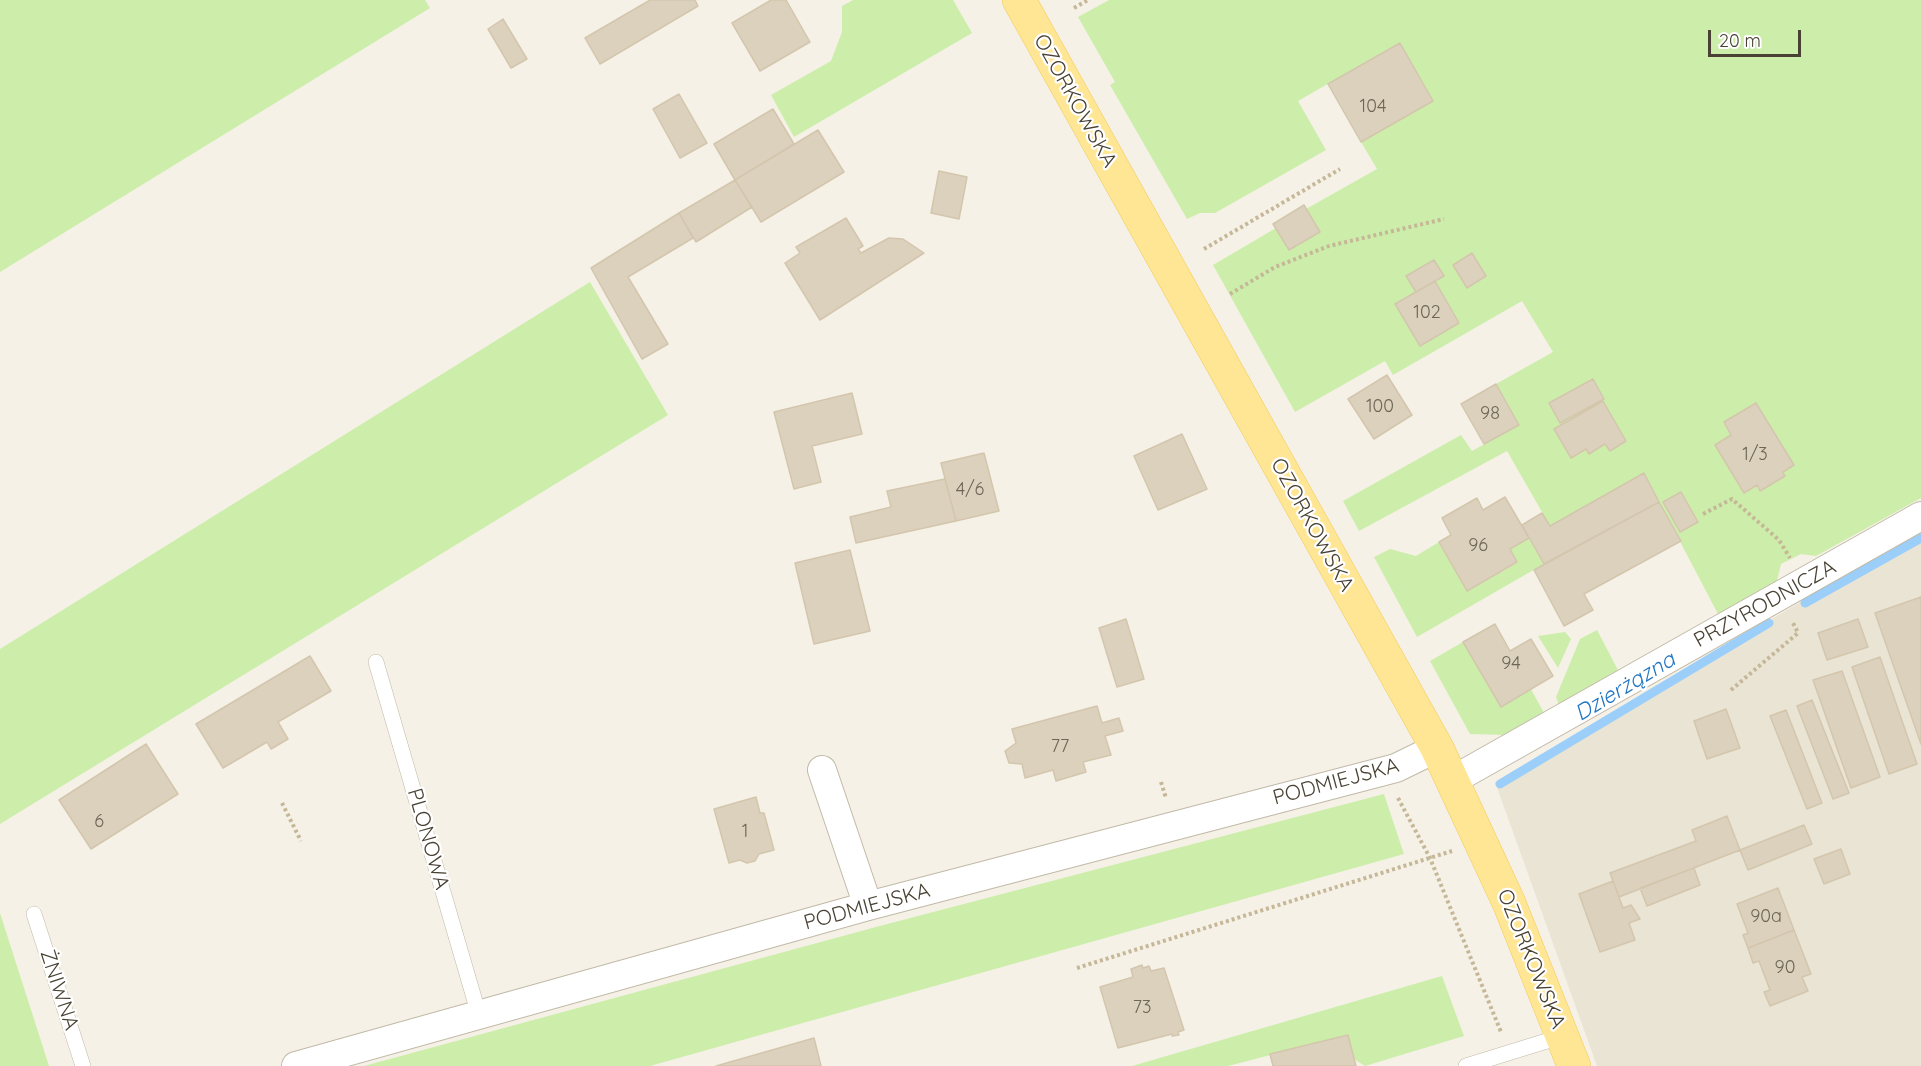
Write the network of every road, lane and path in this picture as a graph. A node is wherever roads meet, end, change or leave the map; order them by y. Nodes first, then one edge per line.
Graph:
1 (1019, 0) edge
2 (1088, 0) edge
3 (1074, 8) dead end
4 (1340, 169) dead end
5 (1444, 219) dead end
6 (1204, 249) dead end
7 (1230, 294) dead end
8 (1703, 514) dead end
9 (1921, 516) edge
10 (1803, 582) junction
11 (1778, 597) junction
12 (376, 663) dead end
13 (1731, 690) dead end
14 (1437, 748) junction
15 (822, 770) dead end
16 (1383, 771) junction
17 (1453, 780) junction
18 (282, 803) dead end
19 (301, 841) dead end
20 (1481, 841) junction
21 (1430, 858) junction
22 (868, 906) junction
23 (34, 915) dead end
24 (1077, 968) dead end
25 (479, 1015) junction
26 (1569, 1051) edge
27 (1509, 1053) junction
28 (83, 1066) edge
29 (296, 1066) edge
30 (1466, 1066) edge

1 - 14 main road, OZORKOWSKA
2 - 3 path
4 - 6 path
5 - 7 path
8 - 10 path
9 - 10 street, PRZYRODNICZA
10 - 11 street, PRZYRODNICZA
11 - 13 path
11 - 17 street, PRZYRODNICZA
12 - 25 lane, PLONOWA
14 - 16 street, PODMIEJSKA
14 - 17 main road, OZORKOWSKA
15 - 22 street
16 - 21 path
16 - 22 street, PODMIEJSKA
17 - 20 main road, OZORKOWSKA
18 - 19 path
20 - 21 path
20 - 26 main road, OZORKOWSKA
21 - 24 path
21 - 27 path
22 - 25 street, PODMIEJSKA
23 - 28 lane, ŻNIWNA
25 - 29 street, PODMIEJSKA
26 - 27 lane
27 - 30 lane

